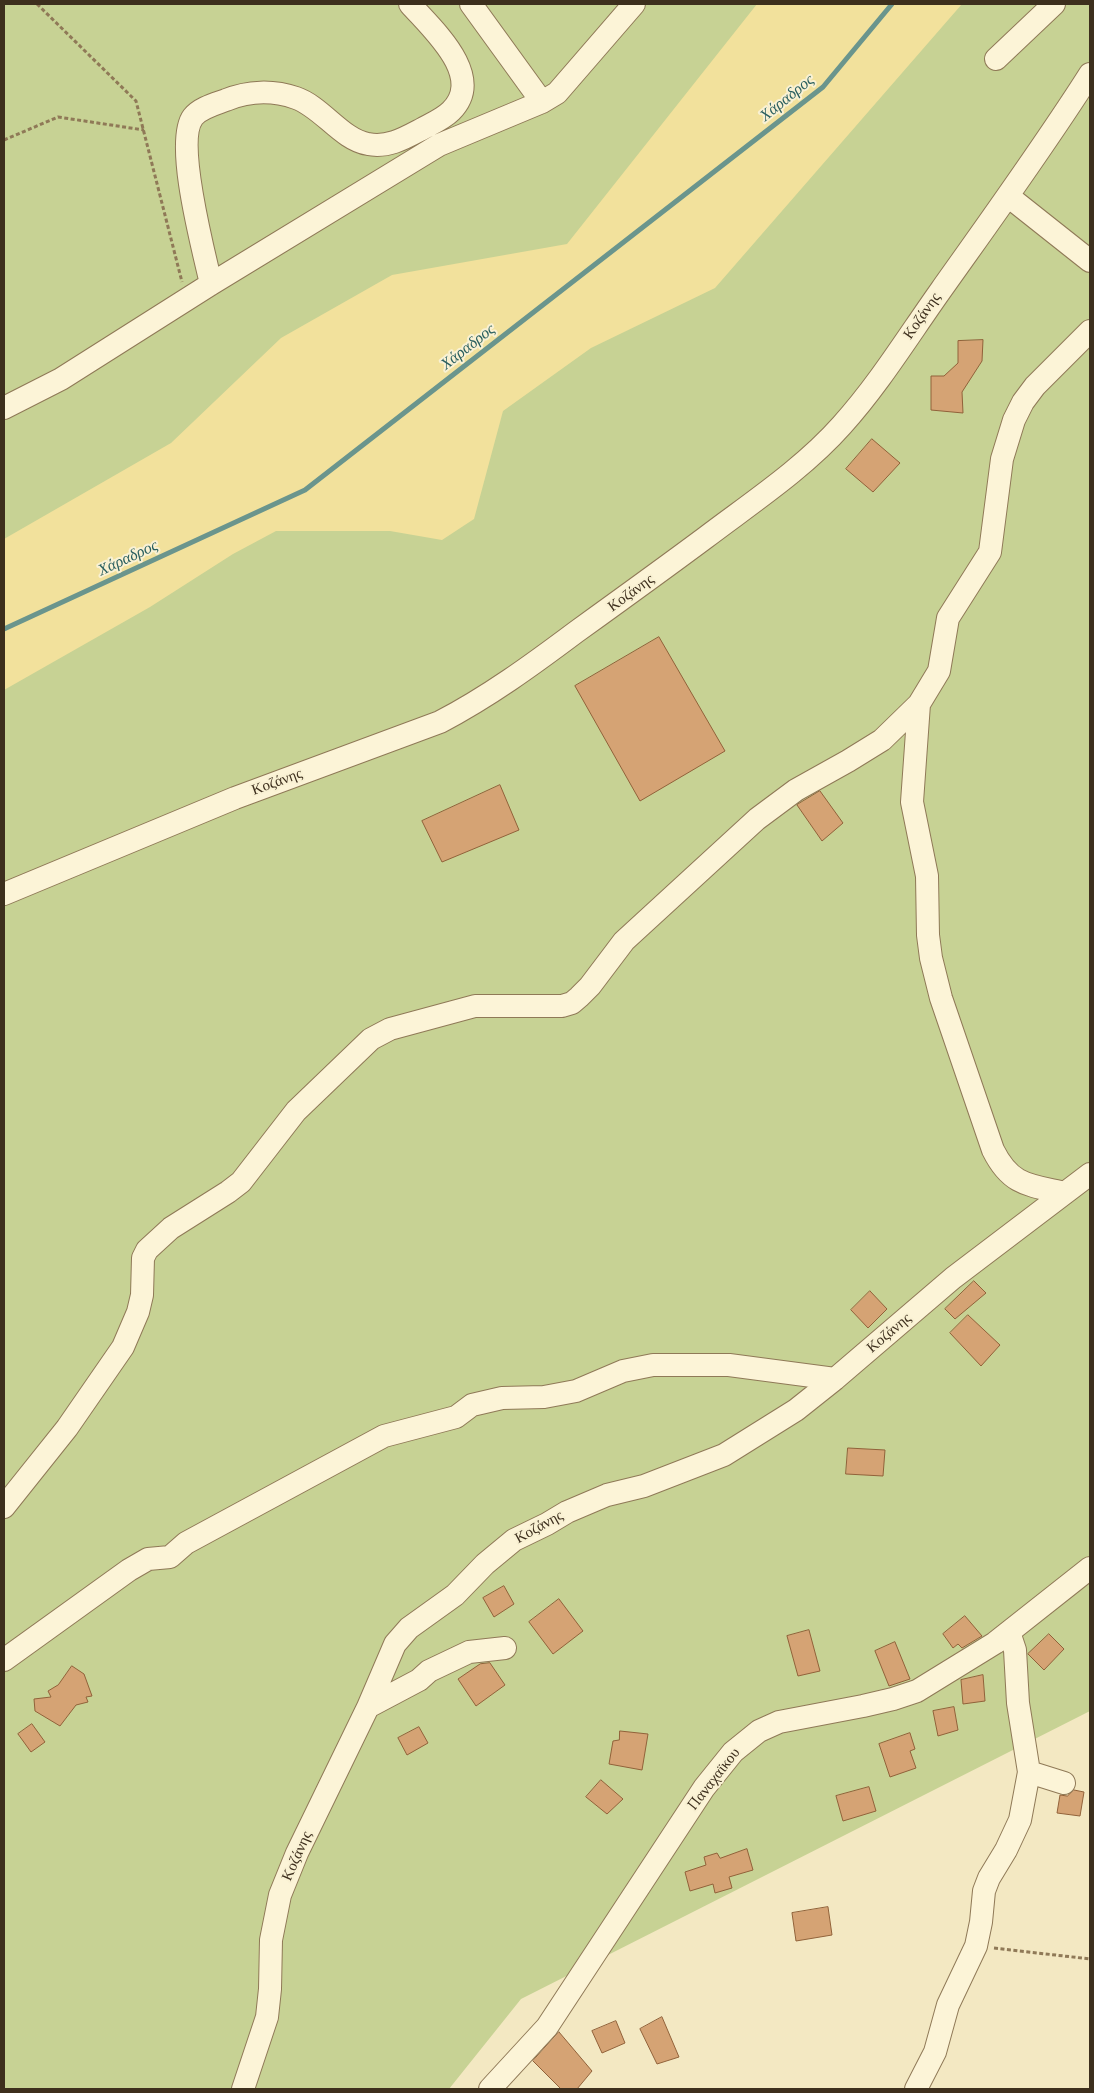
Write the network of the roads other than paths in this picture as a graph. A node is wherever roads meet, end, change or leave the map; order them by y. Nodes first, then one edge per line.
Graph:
1 (410, 4) edge
2 (471, 4) edge
3 (634, 4) edge
4 (1054, 4) edge
5 (996, 59) dead end
6 (1090, 74) edge
7 (542, 102) junction
8 (1008, 196) junction
9 (1090, 261) edge
10 (211, 284) junction
11 (1090, 331) edge
12 (4, 408) edge
13 (919, 704) junction
14 (4, 894) edge
15 (1090, 1174) edge
16 (1064, 1193) junction
17 (835, 1380) junction
18 (4, 1507) edge
19 (1090, 1568) edge
20 (1010, 1632) junction
21 (505, 1648) dead end
22 (4, 1660) edge
23 (368, 1707) junction
24 (1030, 1772) junction
25 (1064, 1784) dead end
26 (242, 2089) edge
27 (490, 2089) edge
28 (916, 2089) edge

1 - 10 street
2 - 7 street
3 - 7 street
4 - 5 street
6 - 8 street, Κοζάνης
7 - 10 street
8 - 9 street
8 - 14 street, Κοζάνης
10 - 12 street
11 - 13 street
13 - 16 street
13 - 18 street
15 - 16 street, Κοζάνης
16 - 17 street, Κοζάνης
17 - 22 street
17 - 23 street, Κοζάνης
19 - 20 street, Παναχαϊκου
20 - 24 street
20 - 27 street, Παναχαϊκου
21 - 23 street
23 - 26 street, Κοζάνης
24 - 25 street
24 - 28 street

